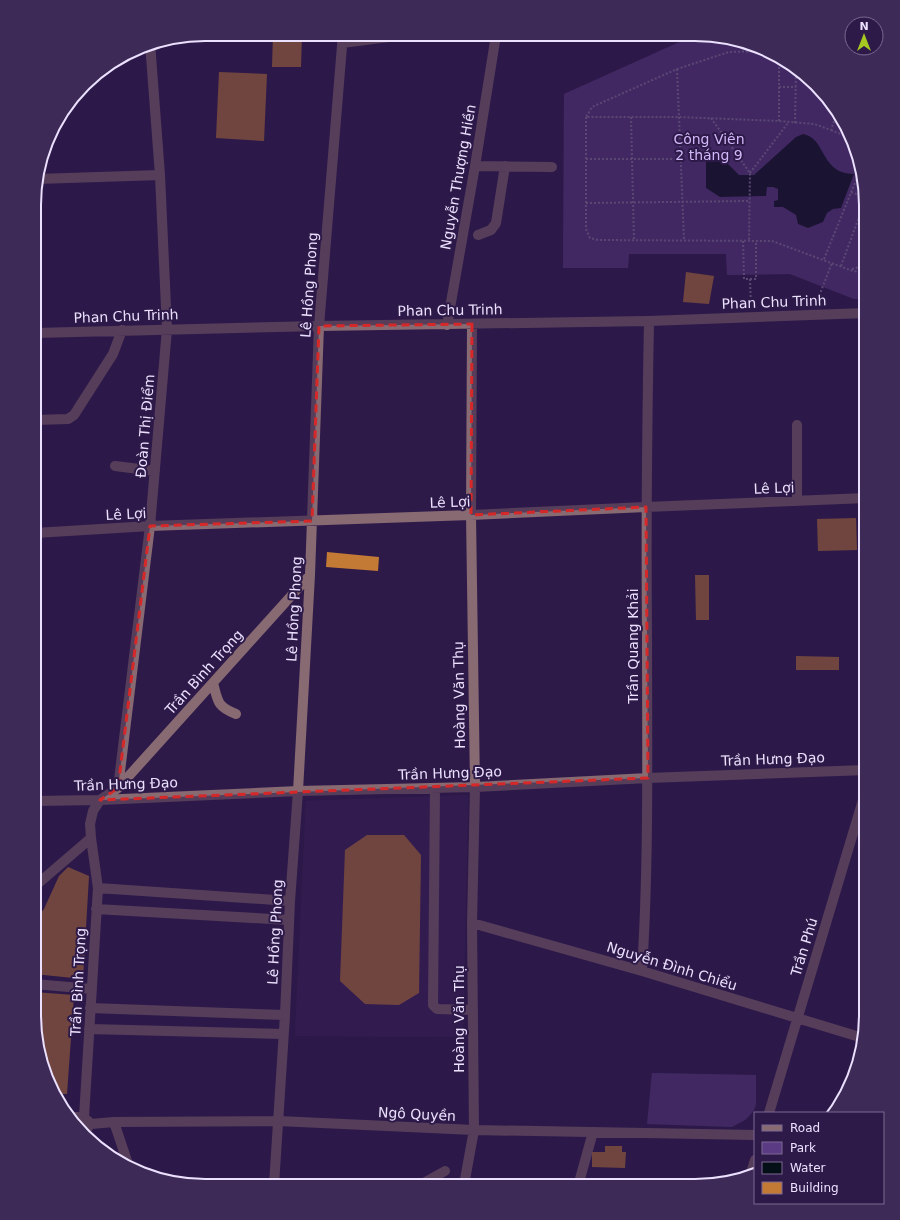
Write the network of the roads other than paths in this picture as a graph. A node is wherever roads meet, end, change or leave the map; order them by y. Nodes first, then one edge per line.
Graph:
1 (342, 41) edge
2 (495, 41) edge
3 (151, 50) edge
4 (475, 166) junction
5 (505, 166) junction
6 (552, 167) dead end
7 (160, 176) junction
8 (43, 179) edge
9 (478, 235) dead end
10 (859, 313) edge
11 (649, 321) junction
12 (472, 324) junction
13 (447, 325) junction
14 (319, 326) junction
15 (167, 329) junction
16 (122, 330) junction
17 (41, 333) edge
18 (41, 420) edge
19 (797, 425) dead end
20 (114, 466) dead end
21 (155, 471) junction
22 (859, 498) edge
23 (797, 501) junction
24 (646, 506) junction
25 (471, 515) junction
26 (312, 521) junction
27 (150, 526) junction
28 (41, 533) edge
29 (310, 575) junction
30 (213, 683) junction
31 (236, 714) dead end
32 (859, 770) edge
33 (648, 778) junction
34 (474, 787) junction
35 (118, 788) junction
36 (435, 788) junction
37 (298, 791) junction
38 (100, 800) junction
39 (41, 801) edge
40 (859, 813) edge
41 (91, 838) junction
42 (41, 881) edge
43 (98, 888) junction
44 (290, 901) junction
45 (96, 909) junction
46 (289, 920) junction
47 (472, 923) junction
48 (642, 971) junction
49 (41, 985) edge
50 (92, 989) junction
51 (90, 1008) junction
52 (473, 1010) junction
53 (285, 1015) junction
54 (797, 1019) junction
55 (89, 1029) junction
56 (284, 1034) junction
57 (858, 1037) edge
58 (769, 1112) edge
59 (79, 1119) edge
60 (87, 1121) junction
61 (278, 1121) junction
62 (114, 1122) junction
63 (85, 1127) edge
64 (474, 1130) junction
65 (593, 1132) junction
66 (754, 1135) edge
67 (126, 1159) edge
68 (446, 1171) dead end
69 (274, 1179) edge
70 (431, 1179) edge
71 (465, 1179) edge
72 (580, 1179) edge

1 - 14 street, Lê Hồng Phong
2 - 4 street, Nguyễn Thượng Hiền
3 - 7 street, Đoàn Thị Điểm
4 - 5 street
4 - 13 street, Nguyễn Thượng Hiền
5 - 6 street
5 - 9 street
7 - 8 street
7 - 15 street, Đoàn Thị Điểm
10 - 11 street, Phan Chu Trinh
11 - 12 street, Phan Chu Trinh
11 - 24 street, Trần Quang Khải
12 - 13 street, Phan Chu Trinh
12 - 25 street, Hoàng Văn Thụ
13 - 14 street, Phan Chu Trinh
14 - 15 street, Phan Chu Trinh
14 - 26 street, Lê Hồng Phong
15 - 16 street, Phan Chu Trinh
15 - 21 street, Đoàn Thị Điểm
16 - 17 street, Phan Chu Trinh
16 - 18 street
19 - 23 street
20 - 21 street
21 - 27 street, Đoàn Thị Điểm
22 - 23 street, Lê Lợi
23 - 24 street, Lê Lợi
24 - 25 street, Lê Lợi
24 - 33 street, Trần Quang Khải
25 - 26 street, Lê Lợi
25 - 34 street, Hoàng Văn Thụ
26 - 27 street, Lê Lợi
26 - 29 street, Lê Hồng Phong
27 - 28 street, Lê Lợi
27 - 35 street, Đoàn Thị Điểm
29 - 30 street, Trần Bình Trọng
29 - 37 street, Lê Hồng Phong
30 - 31 street
30 - 35 street, Trần Bình Trọng
32 - 33 street, Trần Hưng Đạo
33 - 34 street, Trần Hưng Đạo
33 - 48 street, Trần Quang Khải
34 - 36 street, Trần Hưng Đạo
34 - 47 street, Hoàng Văn Thụ
35 - 38 street
36 - 37 street, Trần Hưng Đạo
36 - 52 street
37 - 38 street, Trần Hưng Đạo
37 - 44 street, Lê Hồng Phong
38 - 39 street, Trần Hưng Đạo
38 - 41 street, Trần Bình Trọng
40 - 54 street, Trần Phú
41 - 42 street
41 - 43 street, Trần Bình Trọng
43 - 44 street
43 - 45 street, Trần Bình Trọng
44 - 46 street, Lê Hồng Phong
45 - 46 street
45 - 50 street, Trần Bình Trọng
46 - 53 street, Lê Hồng Phong
47 - 48 street, Nguyễn Đình Chiểu
47 - 52 street, Hoàng Văn Thụ
48 - 54 street, Nguyễn Đình Chiểu
49 - 50 street
50 - 51 street, Trần Bình Trọng
51 - 53 street
51 - 55 street, Trần Bình Trọng
52 - 64 street, Hoàng Văn Thụ
53 - 56 street, Lê Hồng Phong
54 - 57 street, Nguyễn Đình Chiểu
54 - 58 street, Trần Phú
55 - 56 street
55 - 60 street, Trần Bình Trọng
56 - 61 street, Lê Hồng Phong
59 - 60 street, Ngô Quyền
60 - 62 street, Ngô Quyền
60 - 63 street
61 - 62 street, Ngô Quyền
61 - 64 street, Ngô Quyền
61 - 69 street, Lê Hồng Phong
62 - 67 street
64 - 65 street, Ngô Quyền
64 - 71 street, Hoàng Văn Thụ
65 - 66 street, Ngô Quyền
65 - 72 street
68 - 70 street

